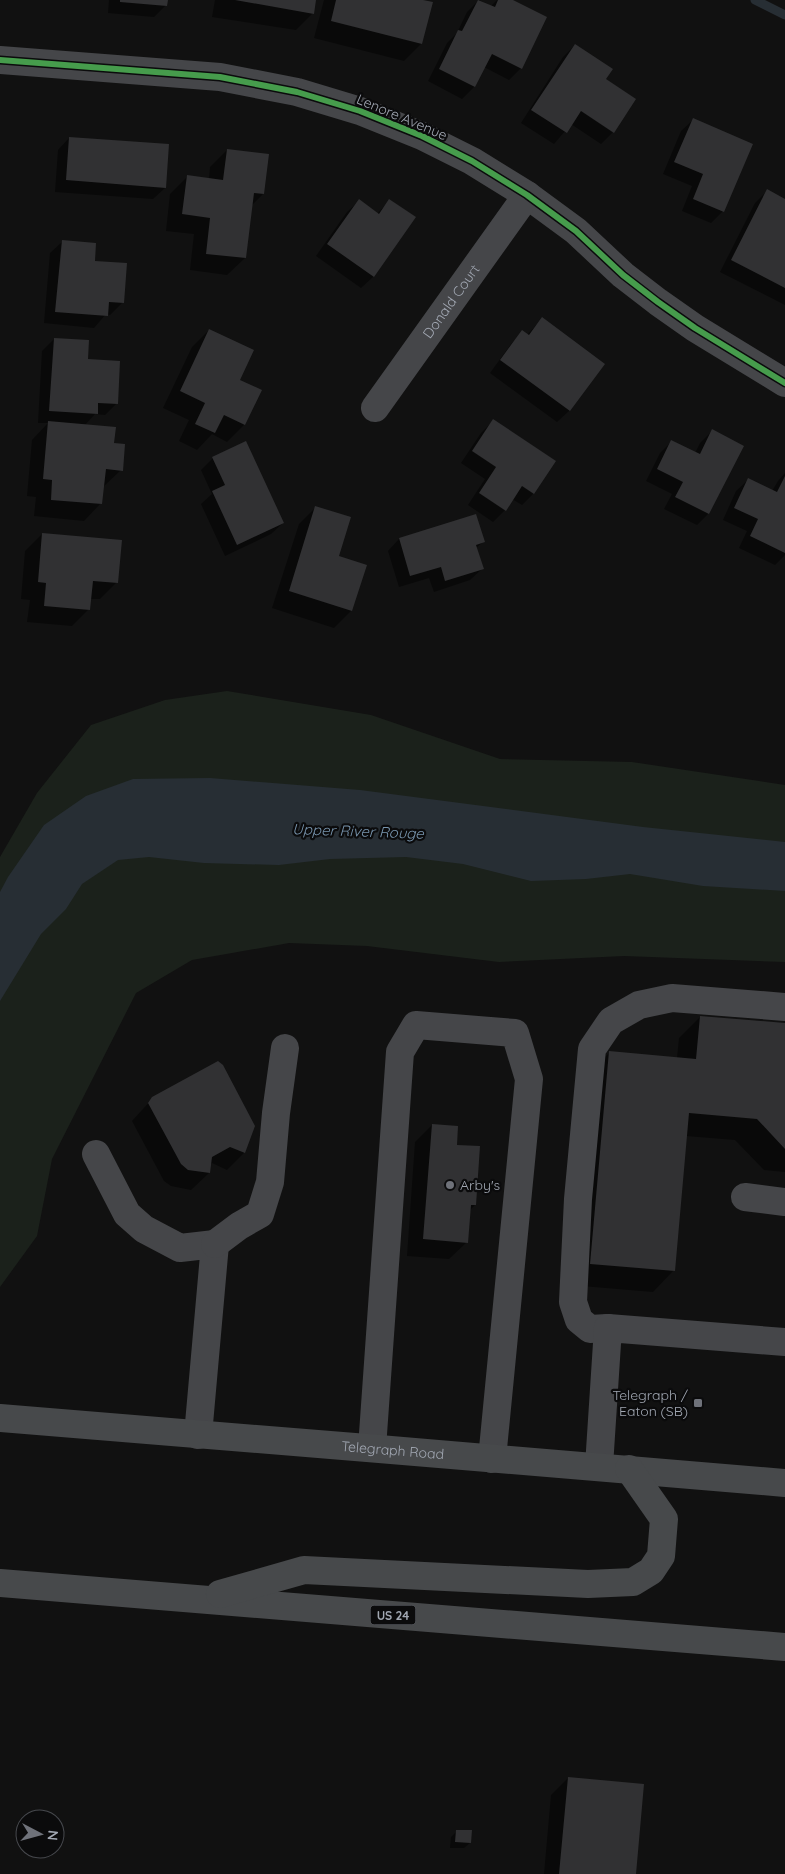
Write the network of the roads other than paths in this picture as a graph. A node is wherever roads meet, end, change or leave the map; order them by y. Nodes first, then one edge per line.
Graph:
1 (0, 60) edge
2 (527, 195) junction
3 (785, 383) edge
4 (375, 408) dead end
5 (785, 1007) edge
6 (285, 1048) dead end
7 (96, 1154) dead end
8 (745, 1197) dead end
9 (785, 1202) edge
10 (215, 1244) junction
11 (608, 1328) junction
12 (785, 1342) edge
13 (0, 1418) edge
14 (198, 1435) junction
15 (372, 1448) junction
16 (492, 1459) junction
17 (599, 1466) junction
18 (630, 1469) junction
19 (785, 1483) edge
20 (0, 1583) edge
21 (202, 1599) junction
22 (785, 1647) edge

1 - 2 street, Lenore Avenue
2 - 3 street, Lenore Avenue
2 - 4 street, Donald Court
5 - 11 street
6 - 10 street
7 - 10 street
8 - 9 street
10 - 14 street
11 - 12 street
11 - 17 street
13 - 14 main road, Telegraph Road
14 - 15 main road, Telegraph Road
15 - 16 main road, Telegraph Road
15 - 16 street
16 - 17 main road, Telegraph Road
17 - 18 main road, Telegraph Road
18 - 19 main road, Telegraph Road
18 - 21 main road
20 - 21 main road, US 24
21 - 22 main road, US 24

